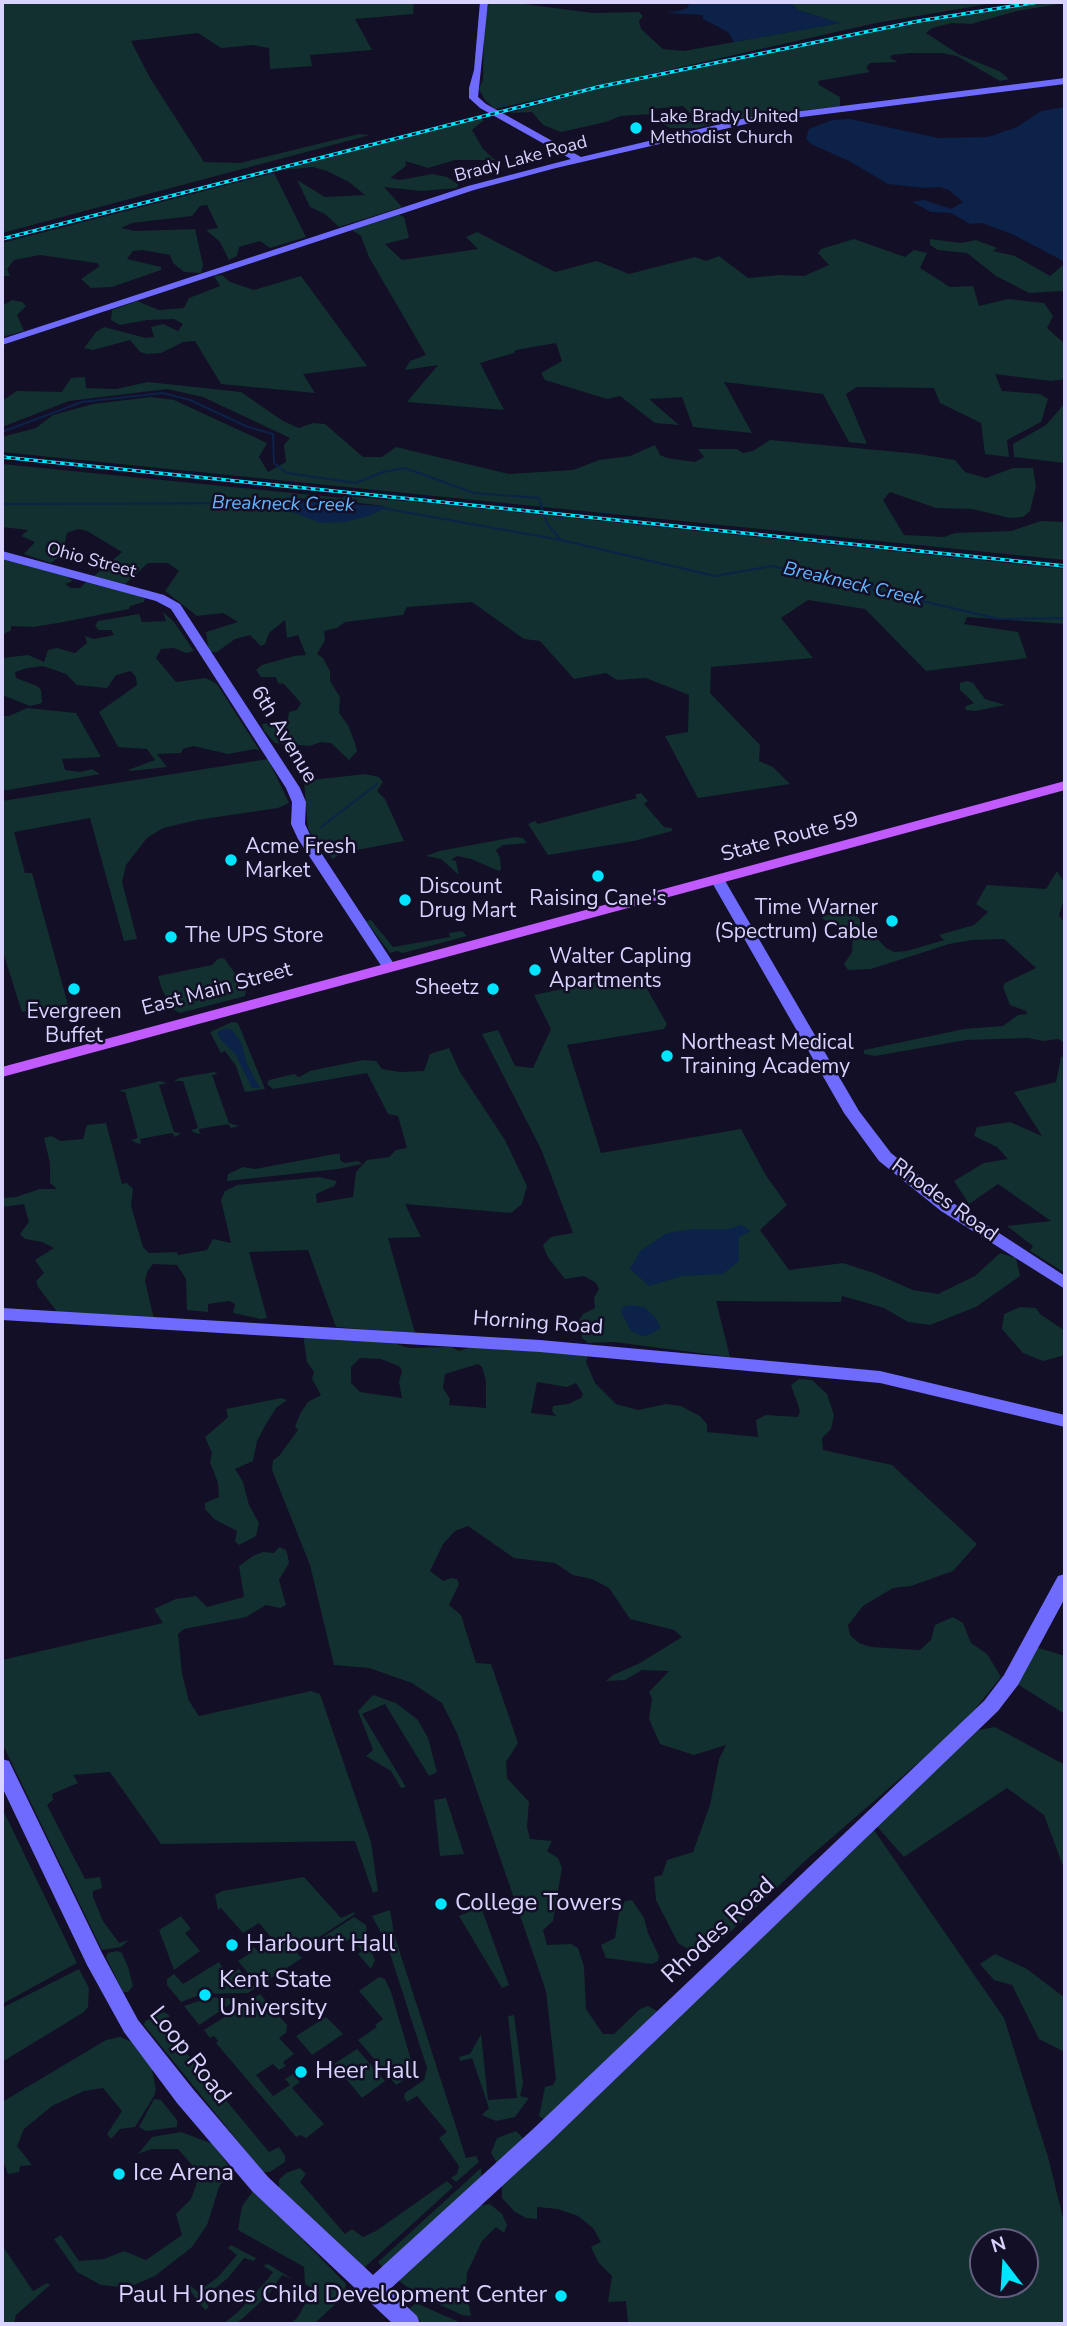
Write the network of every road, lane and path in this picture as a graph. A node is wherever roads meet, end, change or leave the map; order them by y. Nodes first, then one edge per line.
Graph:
1 (484, 2) edge
2 (1065, 81) edge
3 (580, 160) junction
4 (2, 342) edge
5 (2, 555) edge
6 (170, 602) joint
7 (1065, 785) edge
8 (717, 879) junction
9 (526, 931) joint
10 (389, 967) junction
11 (2, 1072) edge
12 (1065, 1284) edge
13 (2, 1314) edge
14 (1065, 1421) edge
15 (1065, 1581) edge
16 (2, 1767) edge
17 (373, 2290) junction
18 (409, 2324) edge

1 - 3 street
2 - 3 street, Brady Lake Road
3 - 4 street, Brady Lake Road
5 - 6 street, Ohio Street
6 - 10 street, 6th Avenue
7 - 8 main road, State Route 59
8 - 9 main road, State Route 59
8 - 12 street, Rhodes Road
9 - 10 main road, East Main Street
10 - 11 main road, East Main Street
13 - 14 street, Horning Road
15 - 17 street, Rhodes Road
16 - 17 street, Loop Road
17 - 18 street, Loop Road

